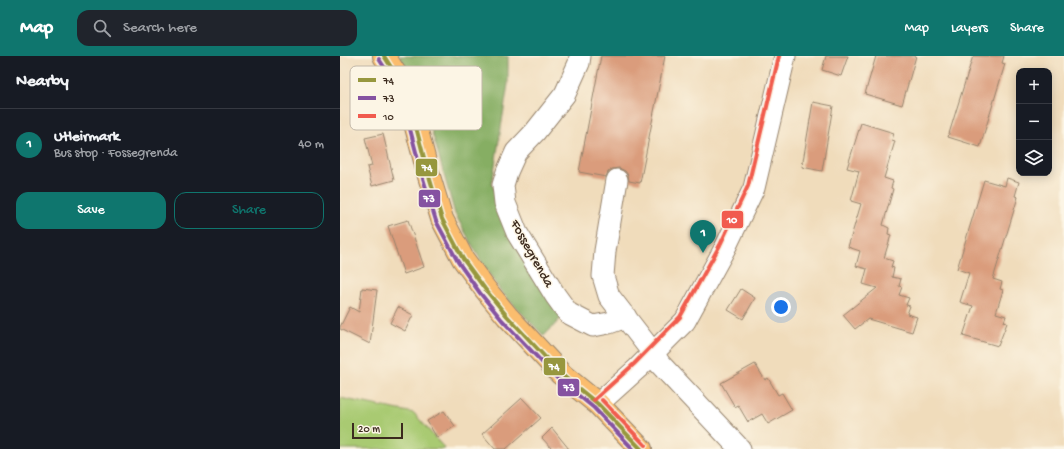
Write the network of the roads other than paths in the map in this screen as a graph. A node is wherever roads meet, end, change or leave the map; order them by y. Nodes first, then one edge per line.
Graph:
1 (384, 56) edge
2 (580, 56) edge
3 (785, 56) edge
4 (390, 66) edge
5 (417, 130) edge
6 (617, 180) dead end
7 (626, 317) junction
8 (653, 353) junction
9 (598, 404) junction
10 (641, 449) edge
11 (740, 449) edge

1 - 4 main road
2 - 7 street, Fossegrenda
3 - 8 street
5 - 9 main road
6 - 7 street
7 - 8 street
8 - 9 street
8 - 11 street
9 - 10 main road

